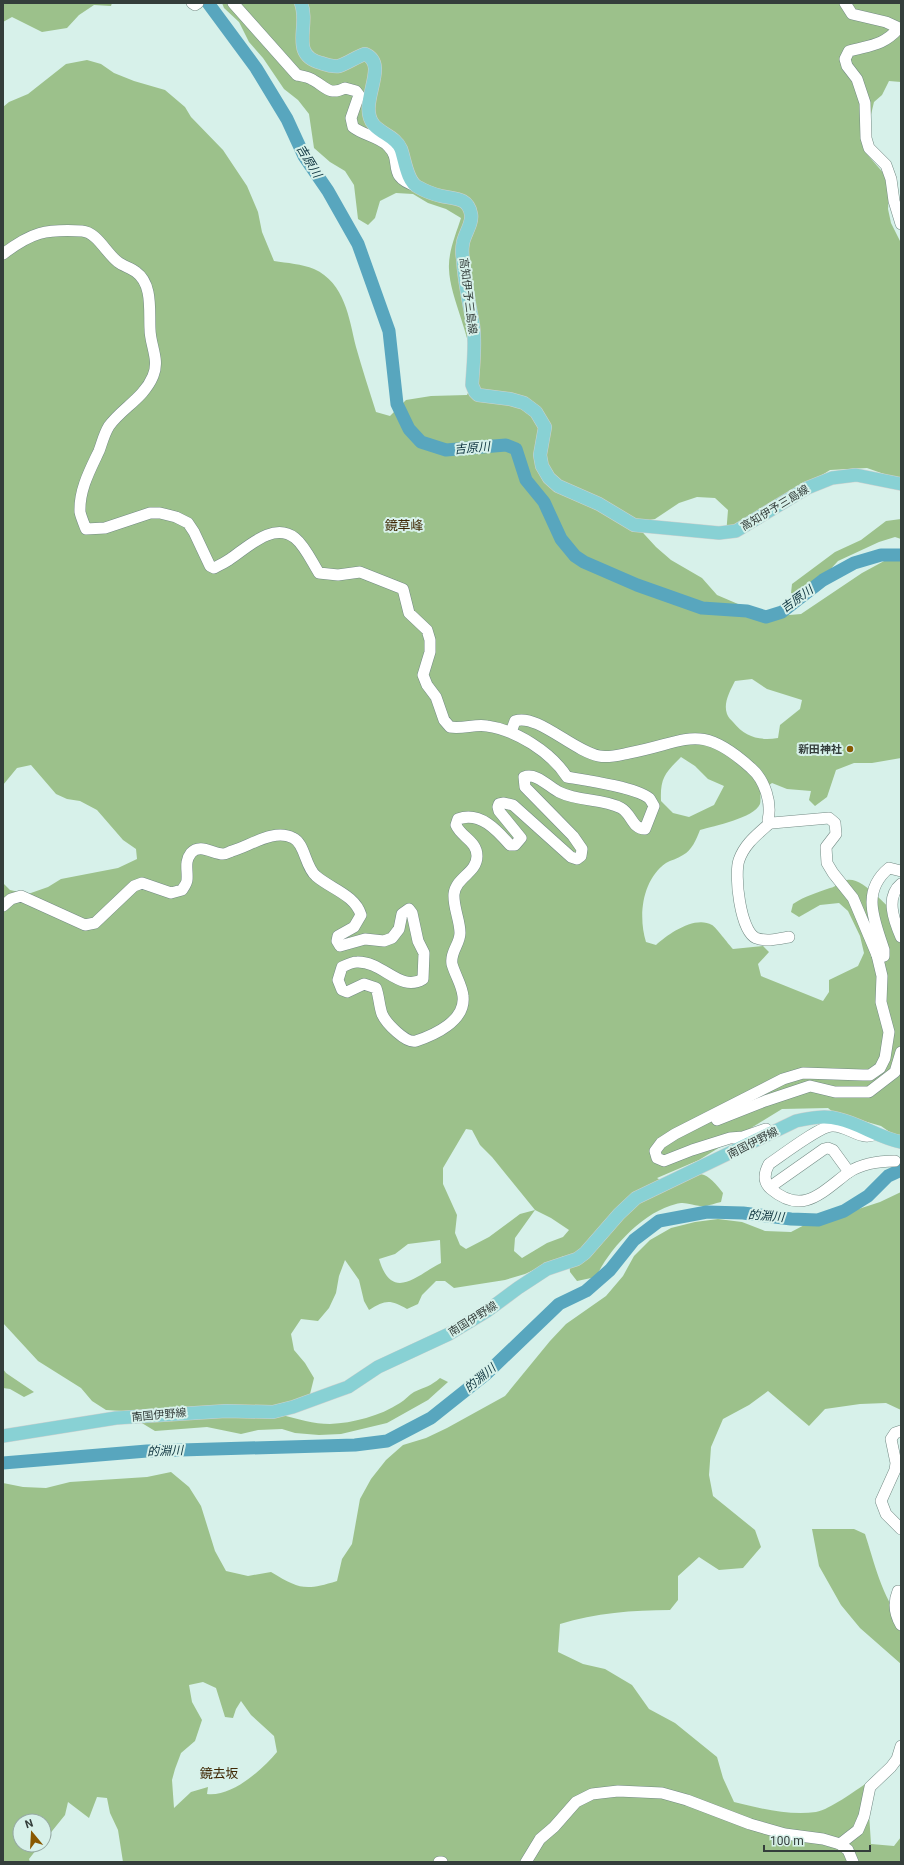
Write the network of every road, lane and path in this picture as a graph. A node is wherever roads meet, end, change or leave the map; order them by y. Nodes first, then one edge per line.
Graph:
1 (192, 3) edge
2 (198, 3) edge
3 (233, 3) edge
4 (301, 3) edge
5 (845, 3) edge
6 (416, 186) junction
7 (901, 224) edge
8 (3, 254) edge
9 (901, 484) edge
10 (511, 732) junction
11 (770, 822) junction
12 (901, 871) edge
13 (901, 884) edge
14 (3, 906) edge
15 (789, 937) dead end
16 (901, 937) edge
17 (876, 955) junction
18 (901, 1052) edge
19 (784, 1127) junction
20 (876, 1134) junction
21 (901, 1142) edge
22 (658, 1159) junction
23 (895, 1161) dead end
24 (849, 1172) junction
25 (770, 1187) junction
26 (901, 1431) edge
27 (3, 1436) edge
28 (901, 1529) edge
29 (901, 1592) edge
30 (901, 1625) edge
31 (901, 1746) edge
32 (840, 1844) junction
33 (526, 1862) edge
34 (853, 1862) edge

1 - 2 street
3 - 6 street
4 - 6 main road
5 - 7 street
6 - 9 main road, 高知伊予三島線
8 - 10 street
10 - 11 street
10 - 14 street
11 - 15 street
11 - 17 street
12 - 17 street
13 - 16 street
17 - 22 street
18 - 22 street
19 - 20 main road, 南国伊野線
19 - 22 street
19 - 27 main road, 南国伊野線
20 - 21 main road, 南国伊野線
20 - 25 street
23 - 24 street
24 - 25 street
24 - 25 street
26 - 28 street
29 - 30 street
31 - 32 street
32 - 33 street
32 - 34 street

